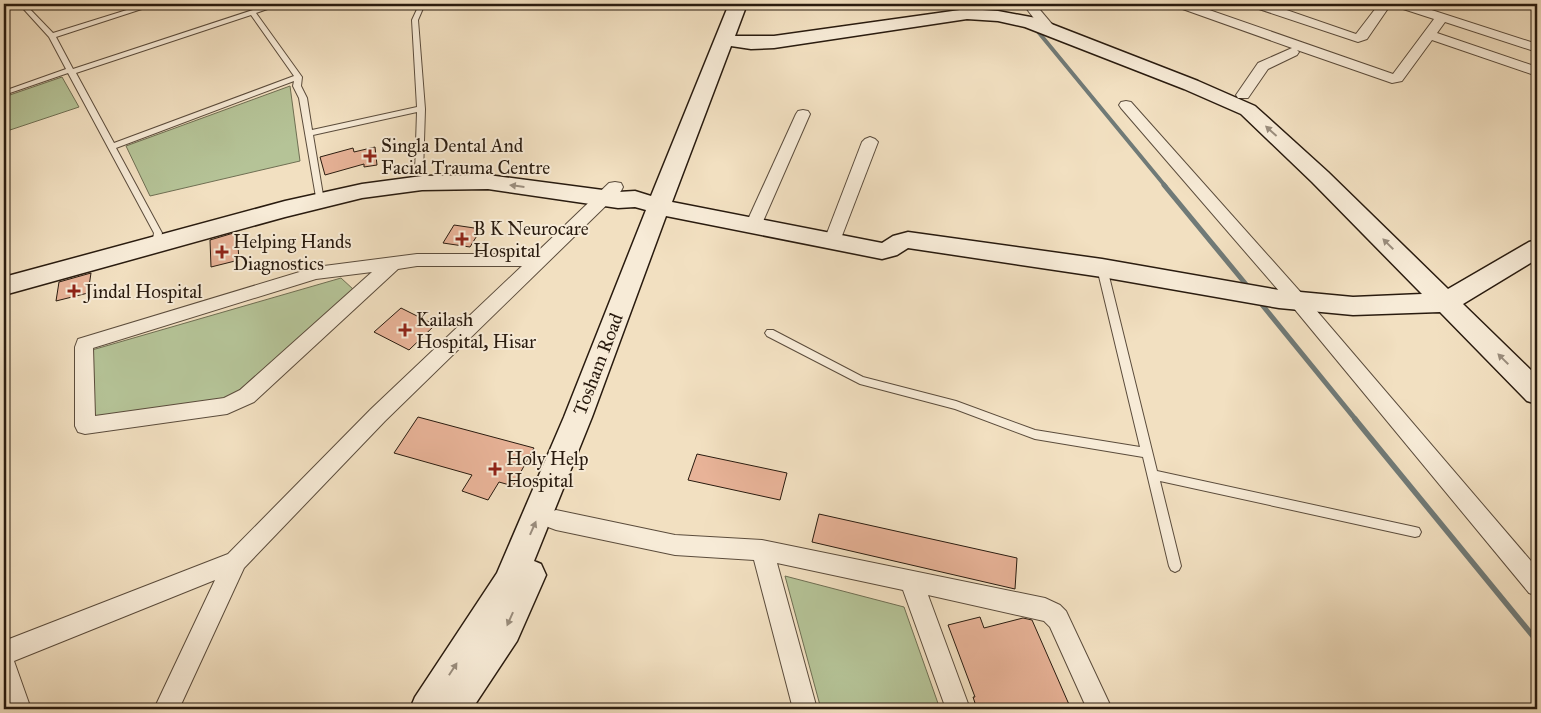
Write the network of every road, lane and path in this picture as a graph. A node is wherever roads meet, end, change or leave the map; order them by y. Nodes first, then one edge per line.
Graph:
1 (22, 4) edge
2 (152, 4) edge
3 (277, 4) edge
4 (738, 4) edge
5 (752, 4) edge
6 (1029, 4) edge
7 (1181, 4) edge
8 (1257, 4) edge
9 (1385, 4) edge
10 (1401, 4) edge
11 (1455, 4) edge
12 (422, 6) dead end
13 (252, 12) junction
14 (1444, 18) junction
15 (1046, 25) junction
16 (1429, 35) junction
17 (52, 36) junction
18 (733, 37) junction
19 (1537, 48) edge
20 (1292, 52) dead end
21 (71, 71) junction
22 (1537, 72) edge
23 (298, 77) junction
24 (4, 93) edge
25 (1243, 95) junction
26 (1126, 105) dead end
27 (421, 109) junction
28 (803, 114) dead end
29 (309, 133) junction
30 (870, 142) dead end
31 (112, 147) junction
32 (419, 173) junction
33 (552, 183) junction
34 (609, 193) junction
35 (319, 196) junction
36 (656, 205) junction
37 (753, 226) junction
38 (157, 238) junction
39 (832, 241) junction
40 (1537, 248) edge
41 (540, 260) junction
42 (393, 264) junction
43 (1102, 268) junction
44 (4, 274) edge
45 (4, 286) edge
46 (1453, 298) junction
47 (1298, 301) junction
48 (770, 333) dead end
49 (1537, 369) edge
50 (1537, 393) edge
51 (1147, 453) junction
52 (1153, 475) junction
53 (556, 520) junction
54 (1416, 532) dead end
55 (762, 550) junction
56 (236, 561) junction
57 (1175, 566) dead end
58 (911, 581) junction
59 (1537, 585) edge
60 (4, 653) edge
61 (4, 666) edge
62 (19, 709) edge
63 (166, 709) edge
64 (427, 709) edge
65 (452, 709) edge
66 (805, 709) edge
67 (958, 709) edge
68 (1100, 709) edge

1 - 17 lane
2 - 17 lane
3 - 13 lane
4 - 18 main road, Tosham Road
5 - 18 main road, Tosham Road
6 - 15 street
7 - 16 street
8 - 9 street
10 - 14 street
11 - 14 street
12 - 27 lane
13 - 21 lane
13 - 23 lane
14 - 16 street
14 - 19 street
15 - 18 main road
15 - 25 main road
46 -> 15 main road
16 - 22 street
17 - 21 lane
18 - 36 main road, Tosham Road
20 - 25 street
21 - 24 lane
21 - 31 lane
23 - 29 lane
23 - 31 lane
25 - 46 main road
26 - 47 street
27 - 29 lane
27 - 32 lane
28 - 37 street
29 - 35 lane
30 - 39 street
31 - 38 lane
32 - 33 main road
32 - 35 main road
33 - 34 main road
33 -> 35 main road
34 - 36 main road
34 - 41 street
35 - 38 main road
36 - 37 main road
36 - 53 main road, Tosham Road
64 -> 36 main road, Tosham Road
37 - 39 main road
38 - 44 main road
38 - 45 main road
39 - 43 main road
40 - 46 main road
41 - 42 street
41 - 56 street
42 - 42 street
43 - 47 main road
43 - 51 lane
46 - 47 main road
46 - 49 main road
50 -> 46 main road
47 - 59 street
48 - 51 lane
51 - 52 lane
52 - 54 lane
52 - 57 lane
53 - 55 street
53 -> 65 main road, Tosham Road
55 - 58 street
55 - 66 street
56 - 60 street
56 - 63 street
58 - 67 street
58 - 68 street
61 - 62 street

